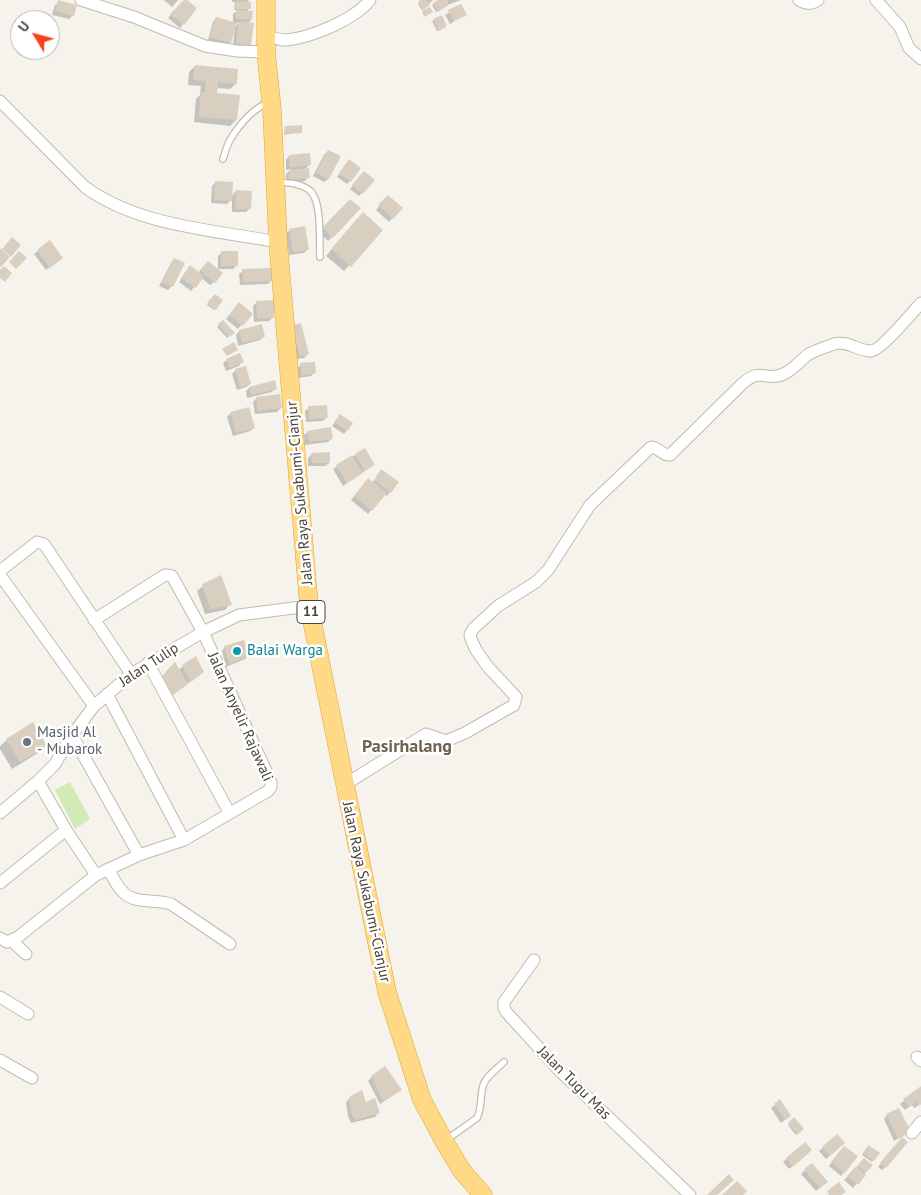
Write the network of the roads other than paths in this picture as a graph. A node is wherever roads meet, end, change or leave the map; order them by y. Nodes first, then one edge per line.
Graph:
1 (80, 0) edge
2 (266, 0) edge
3 (370, 0) edge
4 (799, 0) edge
5 (818, 0) edge
6 (876, 0) edge
7 (266, 44) junction
8 (921, 59) edge
9 (0, 101) edge
10 (271, 102) junction
11 (223, 158) dead end
12 (275, 182) junction
13 (278, 242) junction
14 (320, 257) dead end
15 (921, 303) edge
16 (0, 571) edge
17 (0, 575) edge
18 (309, 606) junction
19 (94, 620) junction
20 (202, 632) junction
21 (148, 663) junction
22 (131, 674) junction
23 (107, 694) junction
24 (94, 706) junction
25 (72, 735) junction
26 (38, 781) junction
27 (344, 785) junction
28 (229, 812) junction
29 (0, 813) edge
30 (66, 830) junction
31 (184, 840) junction
32 (139, 856) junction
33 (108, 869) junction
34 (96, 875) junction
35 (0, 883) edge
36 (0, 938) edge
37 (12, 941) junction
38 (230, 944) dead end
39 (26, 954) dead end
40 (534, 960) dead end
41 (0, 997) edge
42 (28, 1014) dead end
43 (0, 1060) edge
44 (504, 1062) dead end
45 (32, 1078) dead end
46 (921, 1122) edge
47 (912, 1133) dead end
48 (444, 1141) junction
49 (483, 1195) edge
50 (690, 1195) edge

1 - 7 street
2 - 7 highway, Jalan Raya Sukabumi-Cianjur / 11
3 - 7 street
4 - 5 street
6 - 8 street
7 - 10 highway, Jalan Raya Sukabumi-Cianjur / 11
9 - 13 street
10 - 11 lane
10 - 12 highway, Jalan Raya Sukabumi-Cianjur / 11
12 - 13 highway, Jalan Raya Sukabumi-Cianjur / 11
12 - 14 lane
13 - 18 highway, Jalan Raya Sukabumi-Cianjur / 11
15 - 27 street
16 - 19 street
17 - 24 street
18 - 20 street, Jalan Tulip
18 - 27 highway, Jalan Raya Sukabumi-Cianjur / 11
19 - 20 street, Jalan Anyelir Rajawali
19 - 22 street
20 - 21 street, Jalan Tulip
20 - 28 street, Jalan Anyelir Rajawali
21 - 22 street, Jalan Tulip
21 - 28 street
22 - 23 street, Jalan Tulip
23 - 24 street, Jalan Tulip
23 - 31 street
24 - 25 street, Jalan Tulip
25 - 26 street, Jalan Tulip
25 - 32 street
26 - 29 street, Jalan Tulip
26 - 30 street
27 - 48 highway, Jalan Raya Sukabumi-Cianjur / 11
28 - 31 street, Jalan Anyelir Rajawali
30 - 34 street
30 - 35 street
31 - 32 street, Jalan Anyelir Rajawali
32 - 33 street, Jalan Anyelir Rajawali
33 - 34 street, Jalan Anyelir Rajawali
33 - 38 street
34 - 37 street, Jalan Anyelir Rajawali
36 - 37 street
37 - 39 street
40 - 50 street, Jalan Tugu Mas
41 - 42 street
43 - 45 street
44 - 48 lane
46 - 47 street
48 - 49 highway, Jalan Raya Sukabumi-Cianjur / 11

